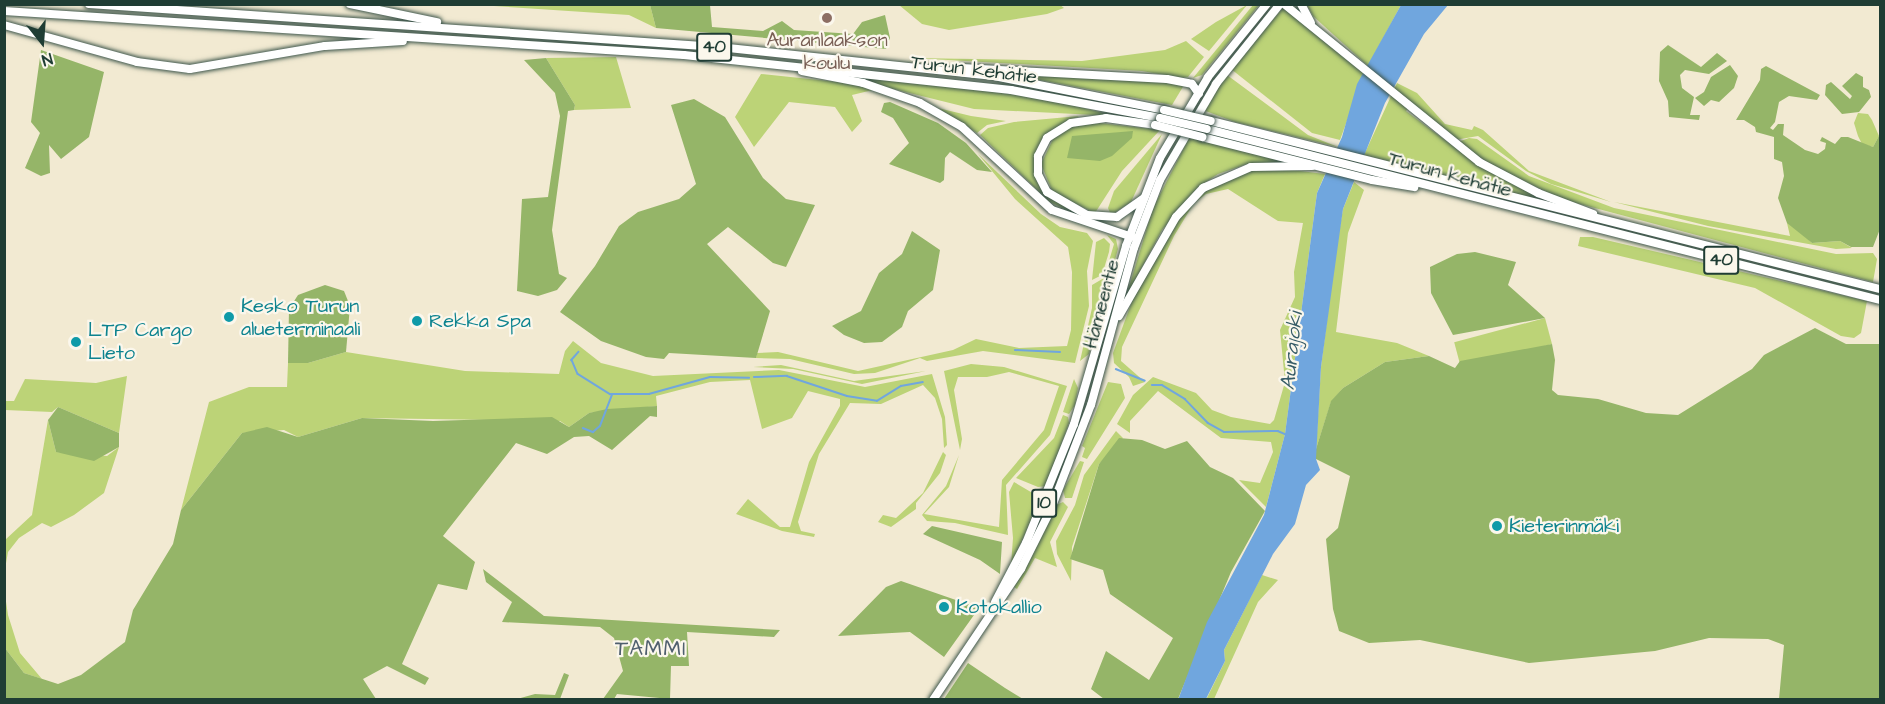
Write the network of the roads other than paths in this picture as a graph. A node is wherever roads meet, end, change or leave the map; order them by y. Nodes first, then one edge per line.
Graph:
1 (89, 4) edge
2 (350, 4) edge
3 (1267, 4) edge
4 (1282, 4) edge
5 (1301, 4) edge
6 (4, 11) edge
7 (4, 25) edge
8 (1311, 25) junction
9 (495, 30) junction
10 (440, 39) junction
11 (766, 64) junction
12 (932, 69) junction
13 (1199, 91) junction
14 (1201, 107) junction
15 (1162, 114) junction
16 (1314, 157) junction
17 (1145, 196) junction
18 (1616, 223) junction
19 (1134, 236) junction
20 (1881, 289) edge
21 (1881, 300) edge
22 (1112, 327) junction
23 (982, 627) junction
24 (933, 699) edge

1 - 9 highway, Turun kehätie / 40
2 - 9 highway
3 - 13 highway, Hämeentie / 10
4 - 8 highway
4 - 14 highway, Hämeentie / 10
5 - 8 highway
6 - 10 highway, Turun kehätie / 40
7 - 10 highway
8 - 18 highway
9 - 12 highway, Turun kehätie / 40
10 - 11 highway, Turun kehätie / 40
11 - 15 highway, Turun kehätie / 40
11 - 19 highway
12 - 13 highway
12 - 15 highway, Turun kehätie / 40
13 - 14 highway
13 - 17 highway, Hämeentie / 10
14 - 19 highway, Hämeentie / 10
15 - 16 highway, Turun kehätie / 40, bridge
16 - 17 highway, bridge
16 - 18 highway, Turun kehätie / 40
16 - 21 highway, Turun kehätie / 40
16 - 22 highway
17 - 19 highway, Hämeentie / 10
18 - 20 highway, Turun kehätie / 40
19 - 22 highway, Hämeentie / 10
19 - 23 highway, Hämeentie / 10
22 - 23 highway, Hämeentie / 10
23 - 24 highway, Hämeentie / 10

